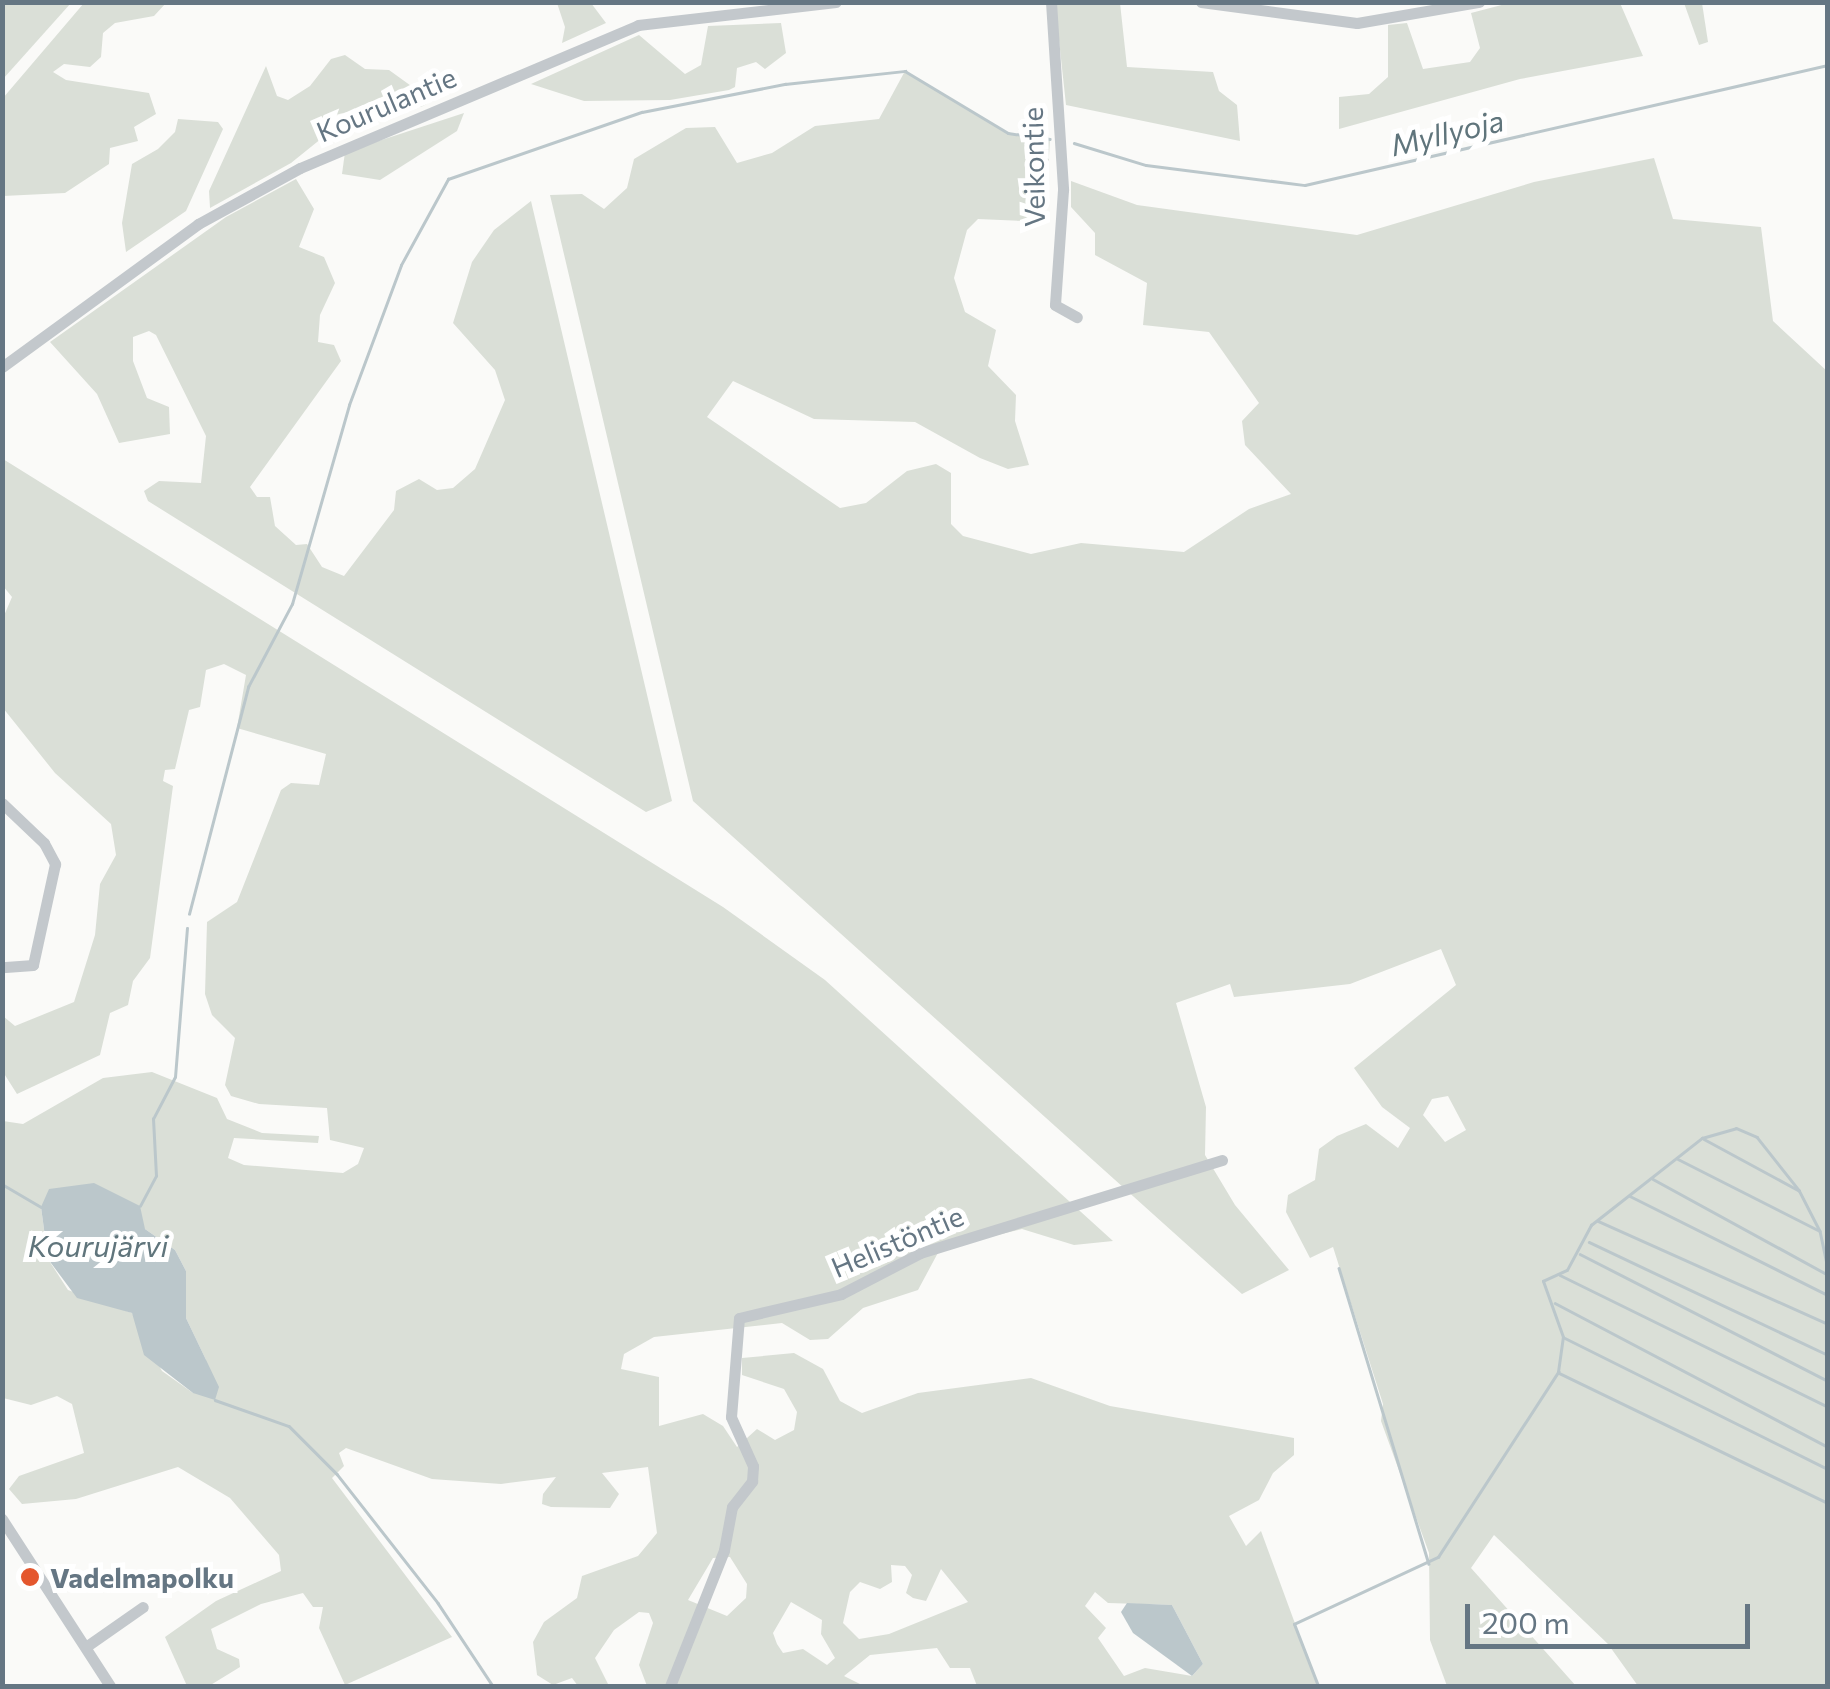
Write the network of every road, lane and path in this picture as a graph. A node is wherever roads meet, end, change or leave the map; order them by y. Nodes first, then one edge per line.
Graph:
1 (836, 2) edge
2 (1051, 2) edge
3 (1201, 2) edge
4 (1478, 2) edge
5 (1077, 318) dead end
6 (2, 367) edge
7 (2, 803) edge
8 (2, 967) edge
9 (1222, 1160) dead end
10 (5, 1528) edge
11 (143, 1607) dead end
12 (87, 1646) junction
13 (110, 1686) edge
14 (670, 1686) edge

1 - 6 street, Kourulantie
2 - 5 street, Veikontie
3 - 4 street
7 - 8 street
9 - 14 street, Helistöntie
10 - 12 street
11 - 12 street
12 - 13 street

